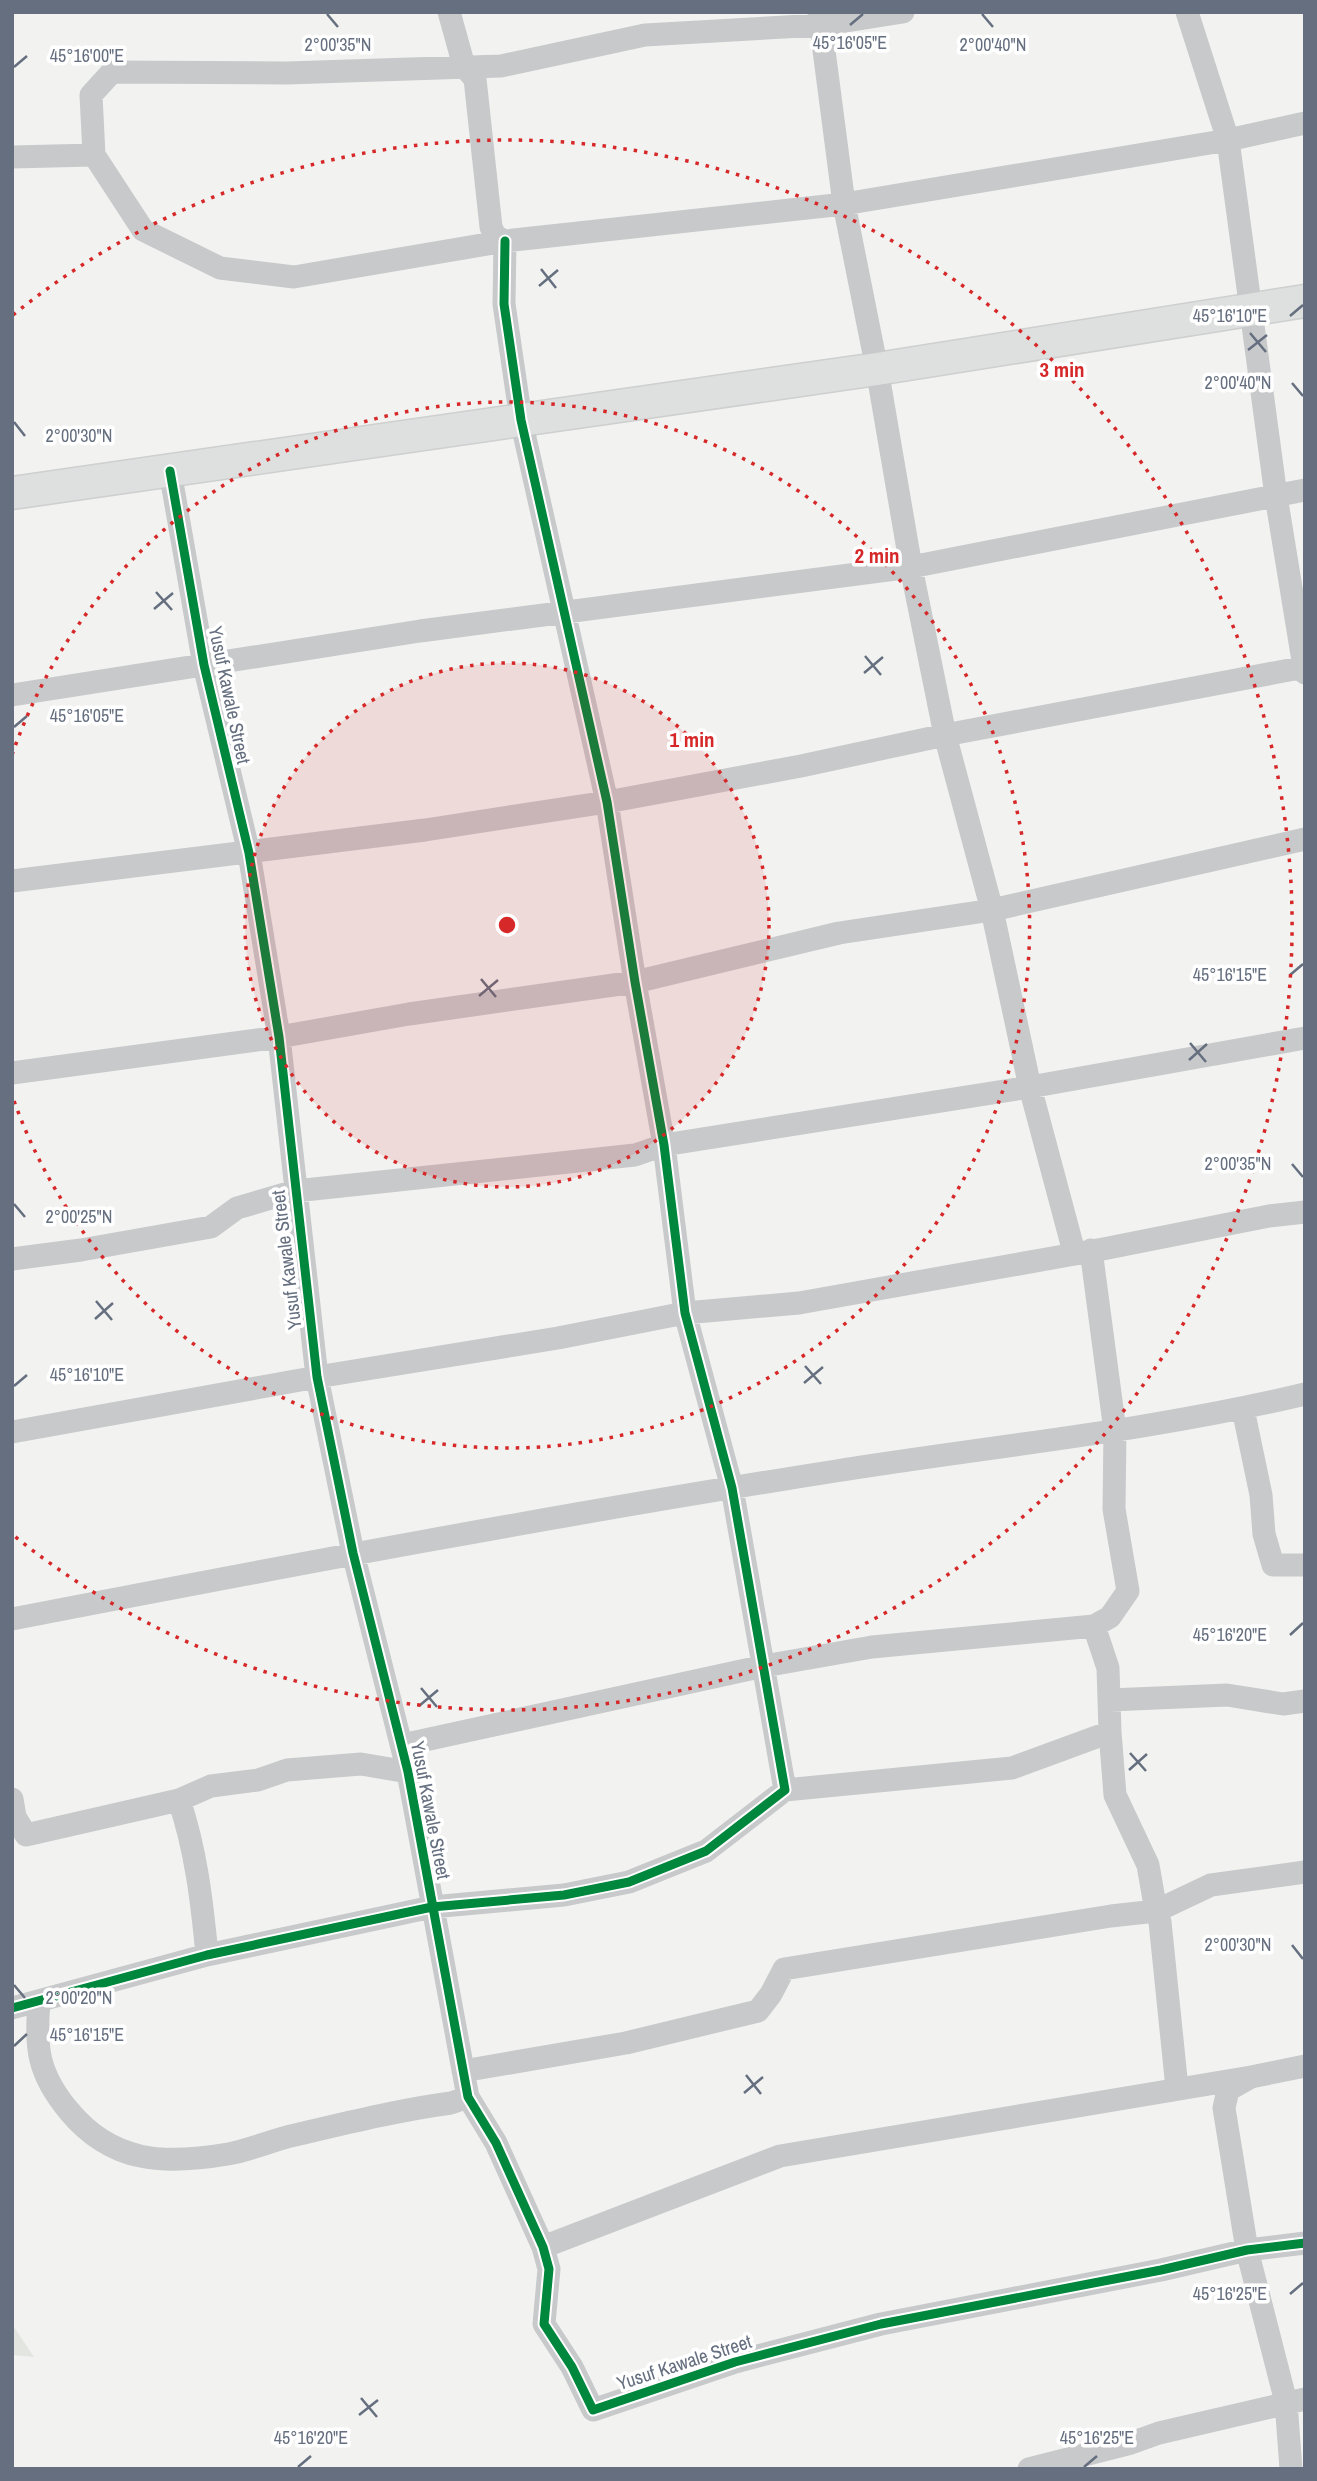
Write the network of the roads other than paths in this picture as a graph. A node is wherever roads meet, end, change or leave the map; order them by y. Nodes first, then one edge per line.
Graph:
1 (449, 12) edge
2 (903, 12) edge
3 (1187, 12) edge
4 (820, 19) edge
5 (464, 66) junction
6 (1305, 123) edge
7 (1228, 140) junction
8 (94, 155) junction
9 (12, 157) edge
10 (844, 204) junction
11 (505, 241) junction
12 (1305, 301) edge
13 (1252, 310) junction
14 (877, 369) junction
15 (521, 420) junction
16 (170, 471) junction
17 (1305, 490) edge
18 (12, 493) edge
19 (1276, 496) junction
20 (911, 567) junction
21 (562, 612) junction
22 (204, 665) junction
23 (1304, 669) edge
24 (12, 695) edge
25 (945, 735) junction
26 (607, 802) junction
27 (1305, 839) edge
28 (249, 853) junction
29 (12, 881) edge
30 (992, 910) junction
31 (635, 982) junction
32 (279, 1037) junction
33 (1305, 1038) edge
34 (12, 1073) edge
35 (1030, 1087) junction
36 (664, 1145) junction
37 (295, 1191) junction
38 (1305, 1212) edge
39 (1083, 1251) junction
40 (12, 1259) edge
41 (685, 1313) junction
42 (317, 1377) junction
43 (1305, 1395) edge
44 (1242, 1409) junction
45 (1115, 1431) junction
46 (12, 1432) edge
47 (732, 1488) junction
48 (353, 1553) junction
49 (1305, 1565) edge
50 (12, 1619) edge
51 (1094, 1626) junction
52 (764, 1666) junction
53 (1110, 1700) junction
54 (1305, 1701) edge
55 (1110, 1732) junction
56 (402, 1745) junction
57 (408, 1772) junction
58 (785, 1790) junction
59 (12, 1799) edge
60 (179, 1800) junction
61 (1305, 1872) edge
62 (432, 1907) junction
63 (1156, 1911) junction
64 (207, 1955) junction
65 (39, 2002) junction
66 (12, 2008) edge
67 (1305, 2066) edge
68 (463, 2071) junction
69 (1251, 2077) junction
70 (1177, 2088) junction
71 (468, 2096) junction
72 (1305, 2244) edge
73 (543, 2247) junction
74 (1247, 2250) junction
75 (1295, 2400) edge
76 (1029, 2469) edge
77 (1291, 2469) edge

1 - 5 street
2 - 4 street
3 - 7 street
4 - 5 street
4 - 10 street
5 - 8 street
5 - 11 street
6 - 7 street
7 - 10 street
7 - 13 street
8 - 9 street
8 - 11 street
10 - 11 street
10 - 14 street
11 - 15 street
12 - 13 street
13 - 14 street
13 - 19 street
14 - 15 street
14 - 20 street
15 - 16 street
15 - 21 street
16 - 18 street
16 - 22 street, Yusuf Kawale Street
17 - 19 street
19 - 20 street
19 - 23 street
20 - 21 street
20 - 25 street
21 - 22 street
21 - 26 street
22 - 24 street
22 - 28 street, Yusuf Kawale Street
23 - 25 street
25 - 26 street
25 - 30 street
26 - 28 street
26 - 31 street
27 - 30 street
28 - 29 street
28 - 32 street, Yusuf Kawale Street
30 - 31 street
30 - 35 street
31 - 32 street
31 - 36 street
32 - 34 street
32 - 37 street, Yusuf Kawale Street
33 - 35 street
35 - 36 street
35 - 39 street
36 - 37 street
36 - 41 street
37 - 40 street
37 - 42 street, Yusuf Kawale Street
38 - 39 street
39 - 41 street
39 - 45 street
41 - 42 street
41 - 47 street
42 - 46 street
42 - 48 street, Yusuf Kawale Street
43 - 44 street
44 - 45 street
44 - 49 street
45 - 47 street
45 - 51 street
47 - 48 street
47 - 52 street
48 - 50 street
48 - 56 street, Yusuf Kawale Street
51 - 52 street
51 - 53 street
52 - 56 street
52 - 58 street
53 - 54 street
53 - 55 street
55 - 58 street
55 - 63 street
56 - 57 street, Yusuf Kawale Street
57 - 60 street
57 - 62 street, Yusuf Kawale Street
58 - 62 street
59 - 60 street
60 - 64 street
61 - 63 street
62 - 64 street
62 - 68 street, Yusuf Kawale Street
63 - 68 street
63 - 70 street
64 - 65 street
65 - 66 street
65 - 71 street
67 - 69 street
68 - 71 street, Yusuf Kawale Street
69 - 70 street
69 - 74 street
70 - 73 street
71 - 73 street, Yusuf Kawale Street
72 - 74 street, Yusuf Kawale Street
73 - 74 street, Yusuf Kawale Street
74 - 75 street
75 - 76 street
75 - 77 street

